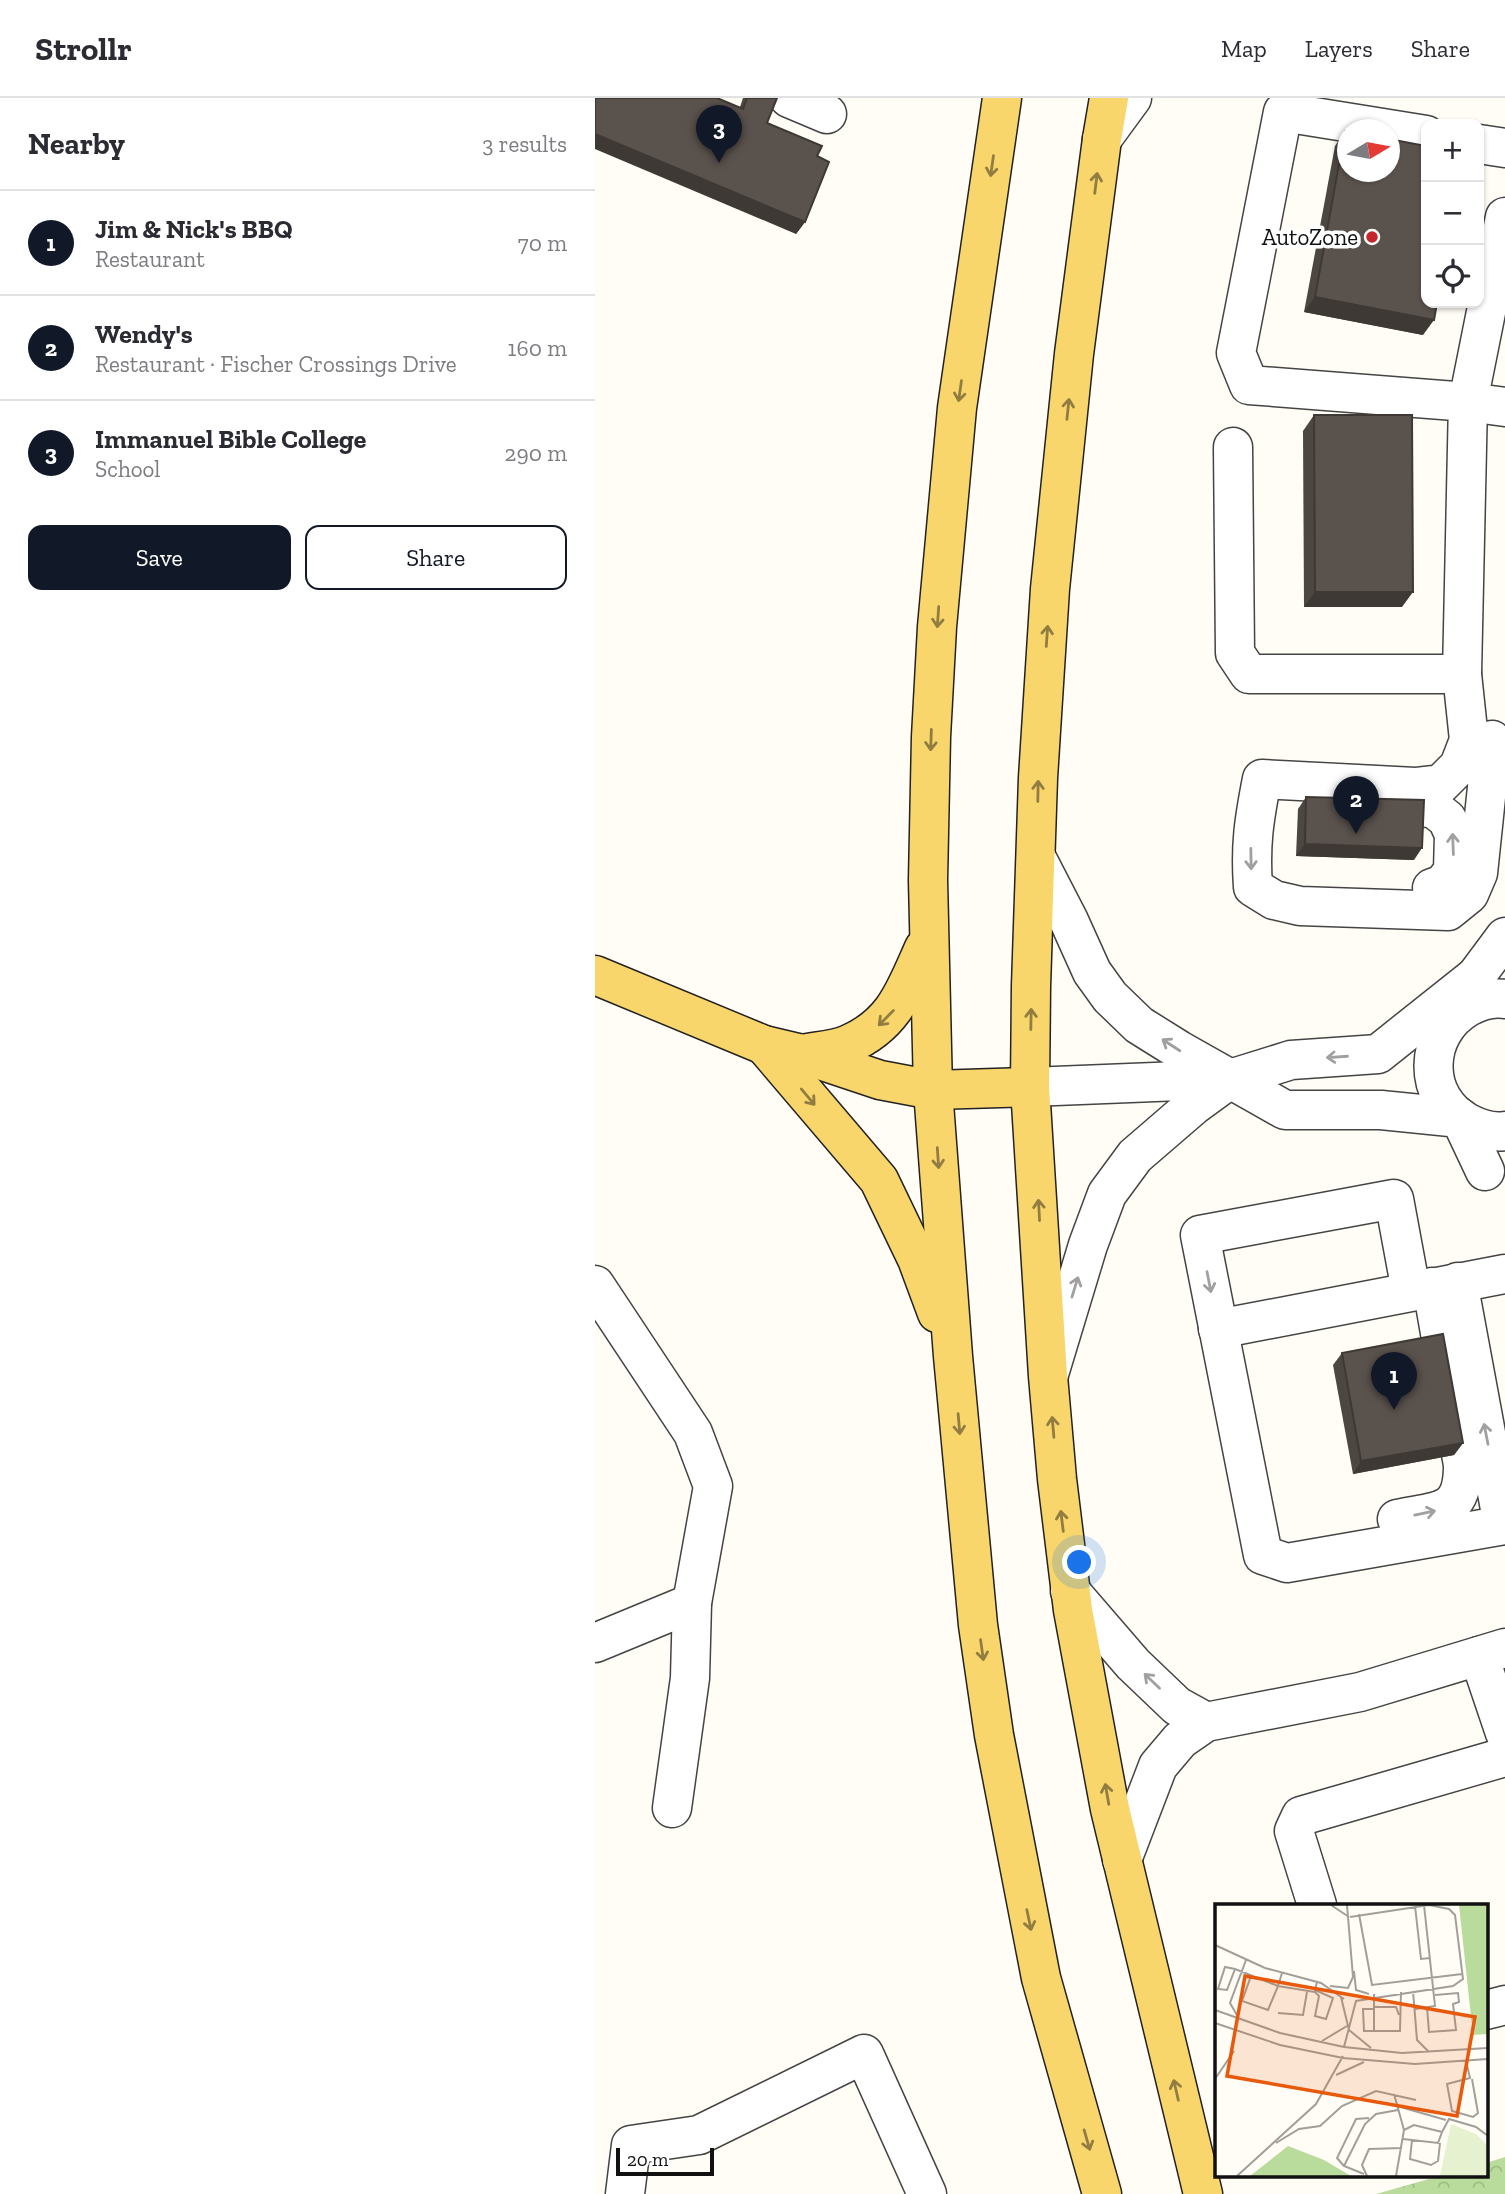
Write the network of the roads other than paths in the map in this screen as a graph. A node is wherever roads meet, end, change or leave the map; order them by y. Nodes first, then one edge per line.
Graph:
1 (789, 98) edge
2 (1002, 98) edge
3 (1109, 98) edge
4 (1132, 98) edge
5 (827, 114) dead end
6 (1421, 134) edge
7 (1102, 139) junction
8 (1484, 145) edge
9 (1505, 148) edge
10 (1505, 217) edge
11 (1487, 405) edge
12 (1233, 447) dead end
13 (1462, 674) junction
14 (1489, 740) edge
15 (1258, 799) junction
16 (1036, 857) junction
17 (1274, 900) junction
18 (929, 937) junction
19 (1505, 937) edge
20 (595, 975) edge
21 (1476, 976) junction
22 (1505, 999) edge
23 (1450, 1021) junction
24 (764, 1045) junction
25 (802, 1054) junction
26 (1378, 1054) junction
27 (1230, 1079) junction
28 (1030, 1087) junction
29 (933, 1090) junction
30 (1381, 1110) junction
31 (1460, 1118) junction
32 (1505, 1131) edge
33 (1495, 1184) edge
34 (1505, 1274) edge
35 (595, 1285) edge
36 (1433, 1287) junction
37 (1231, 1326) junction
38 (953, 1356) junction
39 (1048, 1376) junction
40 (1504, 1525) edge
41 (1070, 1591) junction
42 (692, 1603) junction
43 (595, 1643) edge
44 (1492, 1652) edge
45 (1206, 1723) junction
46 (1505, 1733) edge
47 (1505, 1757) edge
48 (672, 1808) dead end
49 (1122, 1860) junction
50 (1317, 1904) edge
51 (1505, 2005) edge
52 (1487, 2011) edge
53 (1095, 2192) edge
54 (625, 2194) edge
55 (927, 2194) edge
56 (1203, 2194) edge

1 - 5 street
2 -> 18 main road
3 - 7 main road
4 - 7 street
6 - 11 street
16 -> 7 main road
8 - 9 street
10 - 11 street
11 - 13 street
12 - 13 street
13 - 14 street
14 - 15 street
14 - 17 street
15 -> 17 street
17 -> 15 street
27 -> 16 street
28 -> 16 main road
18 -> 25 main road
18 - 29 main road
19 - 21 street
20 - 24 main road
21 - 23 street
21 - 26 street
22 - 23 street
23 - 26 street
23 - 31 street
24 - 25 main road
24 -> 38 main road
25 - 29 main road
26 -> 27 street
27 - 28 street
27 - 30 street
39 -> 27 street
28 - 29 main road
39 -> 28 main road
29 -> 38 main road
30 - 31 street
30 - 33 street
31 - 32 street
31 - 33 street
34 - 36 street
35 - 42 street
36 - 37 street
36 -> 37 street
37 -> 36 street
40 -> 36 street
37 - 40 street
38 -> 53 main road
41 -> 39 main road
45 -> 41 street
49 -> 41 main road
42 - 43 street
42 - 48 street
44 - 45 street
44 - 46 street
45 - 49 street
47 - 50 street
56 -> 49 main road
51 - 52 street
54 - 55 street

